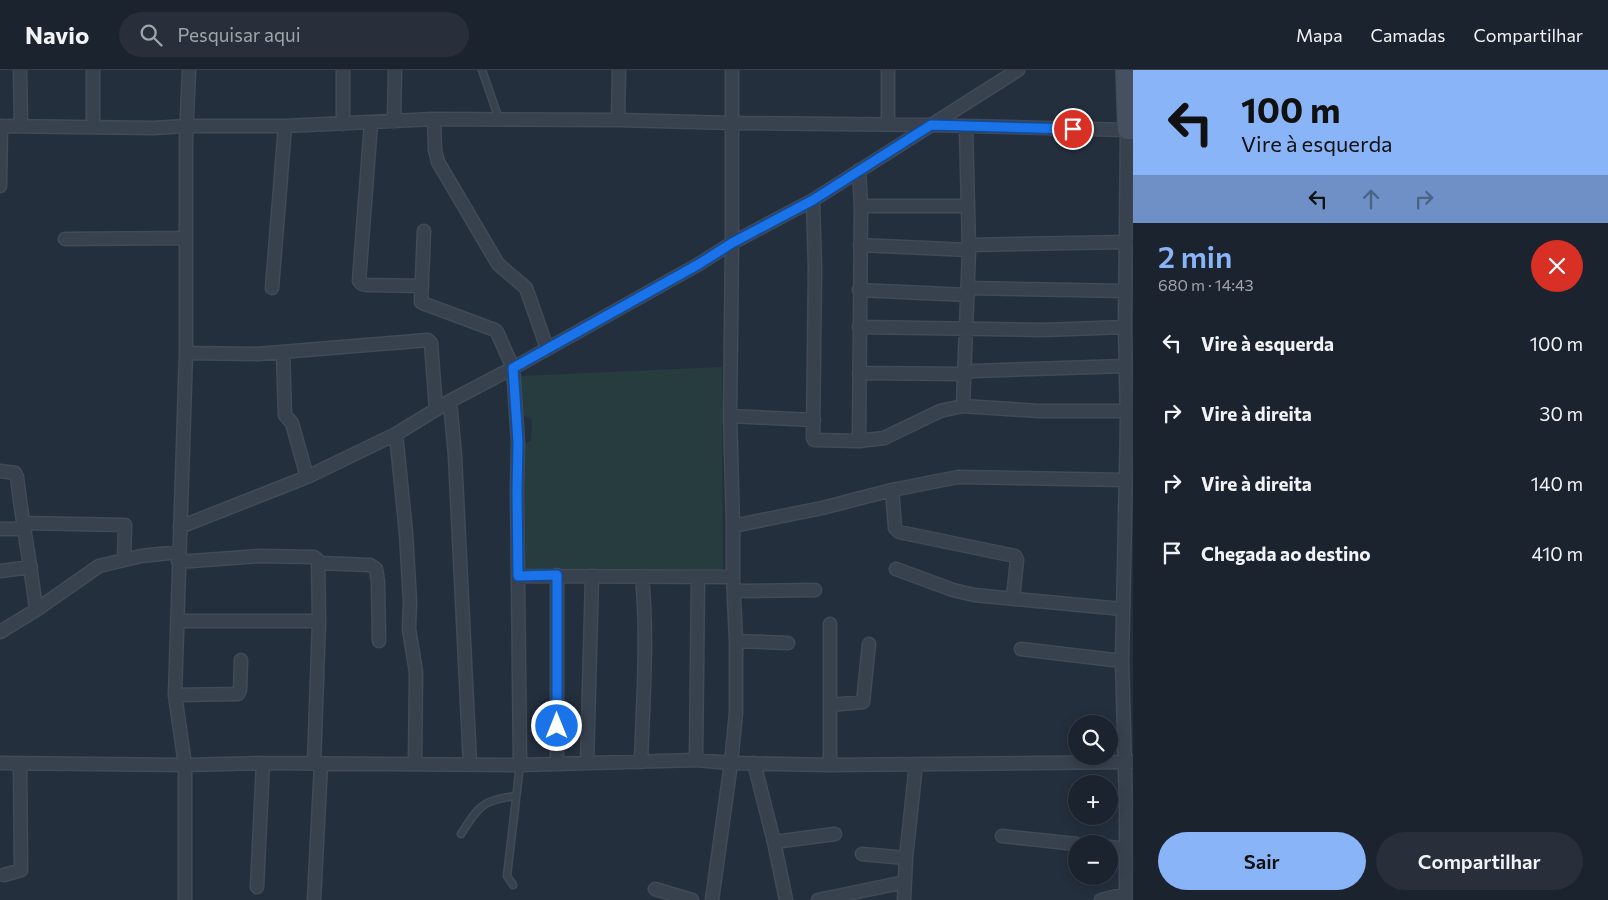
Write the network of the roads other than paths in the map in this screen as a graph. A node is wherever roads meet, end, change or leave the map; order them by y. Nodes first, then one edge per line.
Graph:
1 (20, 70) edge
2 (93, 70) edge
3 (189, 70) edge
4 (344, 70) edge
5 (395, 70) edge
6 (482, 70) edge
7 (619, 70) edge
8 (732, 70) edge
9 (888, 70) edge
10 (1125, 70) edge
11 (1012, 72) edge
12 (434, 120) junction
13 (500, 120) junction
14 (618, 120) junction
15 (394, 122) junction
16 (370, 123) junction
17 (732, 123) junction
18 (343, 124) junction
19 (888, 124) junction
20 (21, 125) junction
21 (931, 125) junction
22 (0, 126) edge
23 (186, 126) junction
24 (285, 126) junction
25 (966, 126) junction
26 (93, 127) junction
27 (1130, 130) edge
28 (859, 170) junction
29 (0, 172) edge
30 (0, 186) edge
31 (813, 200) junction
32 (861, 206) junction
33 (968, 206) junction
34 (424, 231) dead end
35 (186, 238) junction
36 (64, 239) dead end
37 (1127, 242) junction
38 (732, 243) junction
39 (860, 245) junction
40 (969, 247) junction
41 (422, 286) junction
42 (272, 288) dead end
43 (859, 290) junction
44 (968, 291) junction
45 (1125, 291) junction
46 (859, 327) junction
47 (1125, 327) junction
48 (967, 330) junction
49 (1130, 340) edge
50 (547, 348) junction
51 (186, 353) junction
52 (283, 353) junction
53 (1126, 366) junction
54 (513, 368) junction
55 (859, 373) junction
56 (964, 374) junction
57 (1129, 381) edge
58 (450, 401) junction
59 (963, 406) junction
60 (436, 409) junction
61 (1126, 411) junction
62 (730, 416) junction
63 (814, 420) junction
64 (1130, 424) edge
65 (396, 434) junction
66 (859, 442) junction
67 (0, 471) edge
68 (307, 477) junction
69 (1125, 480) junction
70 (892, 490) junction
71 (23, 526) junction
72 (733, 526) junction
73 (180, 527) junction
74 (0, 529) edge
75 (1129, 536) edge
76 (178, 557) junction
77 (124, 560) junction
78 (319, 563) junction
79 (31, 567) junction
80 (896, 569) dead end
81 (0, 571) edge
82 (557, 575) junction
83 (518, 576) junction
84 (592, 576) junction
85 (642, 577) junction
86 (733, 577) junction
87 (698, 578) junction
88 (815, 590) dead end
89 (734, 591) junction
90 (1013, 598) junction
91 (1122, 609) junction
92 (36, 610) junction
93 (178, 621) junction
94 (319, 621) junction
95 (830, 624) dead end
96 (0, 632) edge
97 (379, 641) dead end
98 (736, 641) junction
99 (788, 643) dead end
100 (869, 644) dead end
101 (1021, 650) dead end
102 (241, 660) dead end
103 (1122, 661) junction
104 (175, 695) junction
105 (830, 705) junction
106 (696, 760) junction
107 (641, 762) junction
108 (1128, 762) edge
109 (0, 763) edge
110 (20, 763) junction
111 (263, 763) junction
112 (587, 763) junction
113 (731, 763) junction
114 (754, 763) junction
115 (318, 764) junction
116 (415, 764) junction
117 (470, 764) junction
118 (557, 764) junction
119 (916, 764) junction
120 (520, 765) junction
121 (830, 765) junction
122 (185, 766) junction
123 (516, 796) junction
124 (1129, 805) edge
125 (461, 834) dead end
126 (835, 834) dead end
127 (1002, 836) dead end
128 (774, 842) junction
129 (1068, 843) edge
130 (1118, 848) edge
131 (1126, 849) junction
132 (862, 854) dead end
133 (906, 858) junction
134 (4, 875) dead end
135 (905, 882) junction
136 (513, 885) dead end
137 (257, 887) dead end
138 (655, 889) dead end
139 (1126, 897) edge
140 (185, 900) edge
141 (314, 900) edge
142 (692, 900) edge
143 (712, 900) edge
144 (786, 900) edge
145 (818, 900) edge
146 (904, 900) edge
147 (1101, 900) edge

1 - 20 street
2 - 26 street
3 - 23 street
4 - 18 street
5 - 15 street
6 - 13 lane
7 - 14 street
8 - 17 street
9 - 19 street
10 - 27 street
11 - 21 street
12 - 13 street
12 - 15 street
12 - 50 street
13 - 14 street
14 - 17 street
15 - 16 street
16 - 18 street
16 - 41 street
17 - 19 street
17 - 38 street
18 - 24 street
19 - 21 street
20 - 22 street
20 - 26 street
21 - 25 street
21 - 28 street
22 - 29 street
23 - 24 street
23 - 26 street
23 - 35 street
24 - 42 street
25 - 27 street
25 - 33 street
27 - 37 street
28 - 31 street
28 - 32 street
29 - 30 street
31 - 38 street
31 - 63 street
32 - 33 street
32 - 39 street
33 - 40 street
34 - 41 street
35 - 36 street
35 - 51 street
37 - 40 street
37 - 45 street
38 - 50 street
38 - 62 street
39 - 40 street
39 - 43 street
40 - 44 street
41 - 54 street
43 - 44 street
43 - 46 street
44 - 45 street
44 - 48 street
45 - 47 street
46 - 48 street
46 - 55 street
47 - 48 street
47 - 49 street
48 - 56 street
49 - 53 street
50 - 54 street
51 - 52 street
51 - 73 street
52 - 60 street
52 - 68 street
53 - 56 street
53 - 57 street
54 - 58 street
54 - 83 street
55 - 56 street
55 - 66 street
56 - 59 street
57 - 61 street
58 - 60 street
58 - 117 street
59 - 61 street
59 - 66 street
60 - 65 street
61 - 64 street
62 - 63 street
62 - 72 street
63 - 66 street
64 - 69 street
65 - 68 street
65 - 116 street
67 - 71 street
68 - 73 street
69 - 70 street
69 - 75 street
70 - 72 street
70 - 90 street
71 - 74 street
71 - 77 street
71 - 79 street
72 - 86 street
73 - 76 street
75 - 91 street
76 - 77 street
76 - 78 street
76 - 93 street
77 - 92 street
78 - 94 street
78 - 97 street
79 - 81 street
79 - 92 street
80 - 90 street
82 - 83 street
82 - 84 street
82 - 118 street
83 - 120 street
84 - 85 street
84 - 112 street
85 - 87 street
85 - 107 street
86 - 87 street
86 - 89 street
87 - 106 street
88 - 89 street
89 - 98 street
90 - 91 street
91 - 103 street
92 - 96 street
93 - 94 street
93 - 104 street
94 - 115 street
95 - 105 street
98 - 99 street
98 - 113 street
100 - 105 street
101 - 103 street
102 - 104 street
103 - 108 street
104 - 122 street
105 - 121 street
106 - 107 street
106 - 113 street
107 - 112 street
108 - 119 street
108 - 124 street
109 - 110 street
110 - 122 street
110 - 134 street
111 - 115 street
111 - 122 street
111 - 137 street
112 - 118 street
113 - 114 street
113 - 143 street
114 - 121 street
114 - 128 street
115 - 116 street
115 - 141 street
116 - 117 street
117 - 120 street
118 - 120 street
119 - 121 street
119 - 133 street
120 - 123 lane
122 - 140 street
123 - 125 lane
123 - 136 lane
124 - 131 street
126 - 128 street
127 - 129 street
128 - 144 street
130 - 131 street
131 - 139 street
132 - 133 street
133 - 135 street
135 - 145 street
135 - 146 street
138 - 142 street
139 - 147 street

